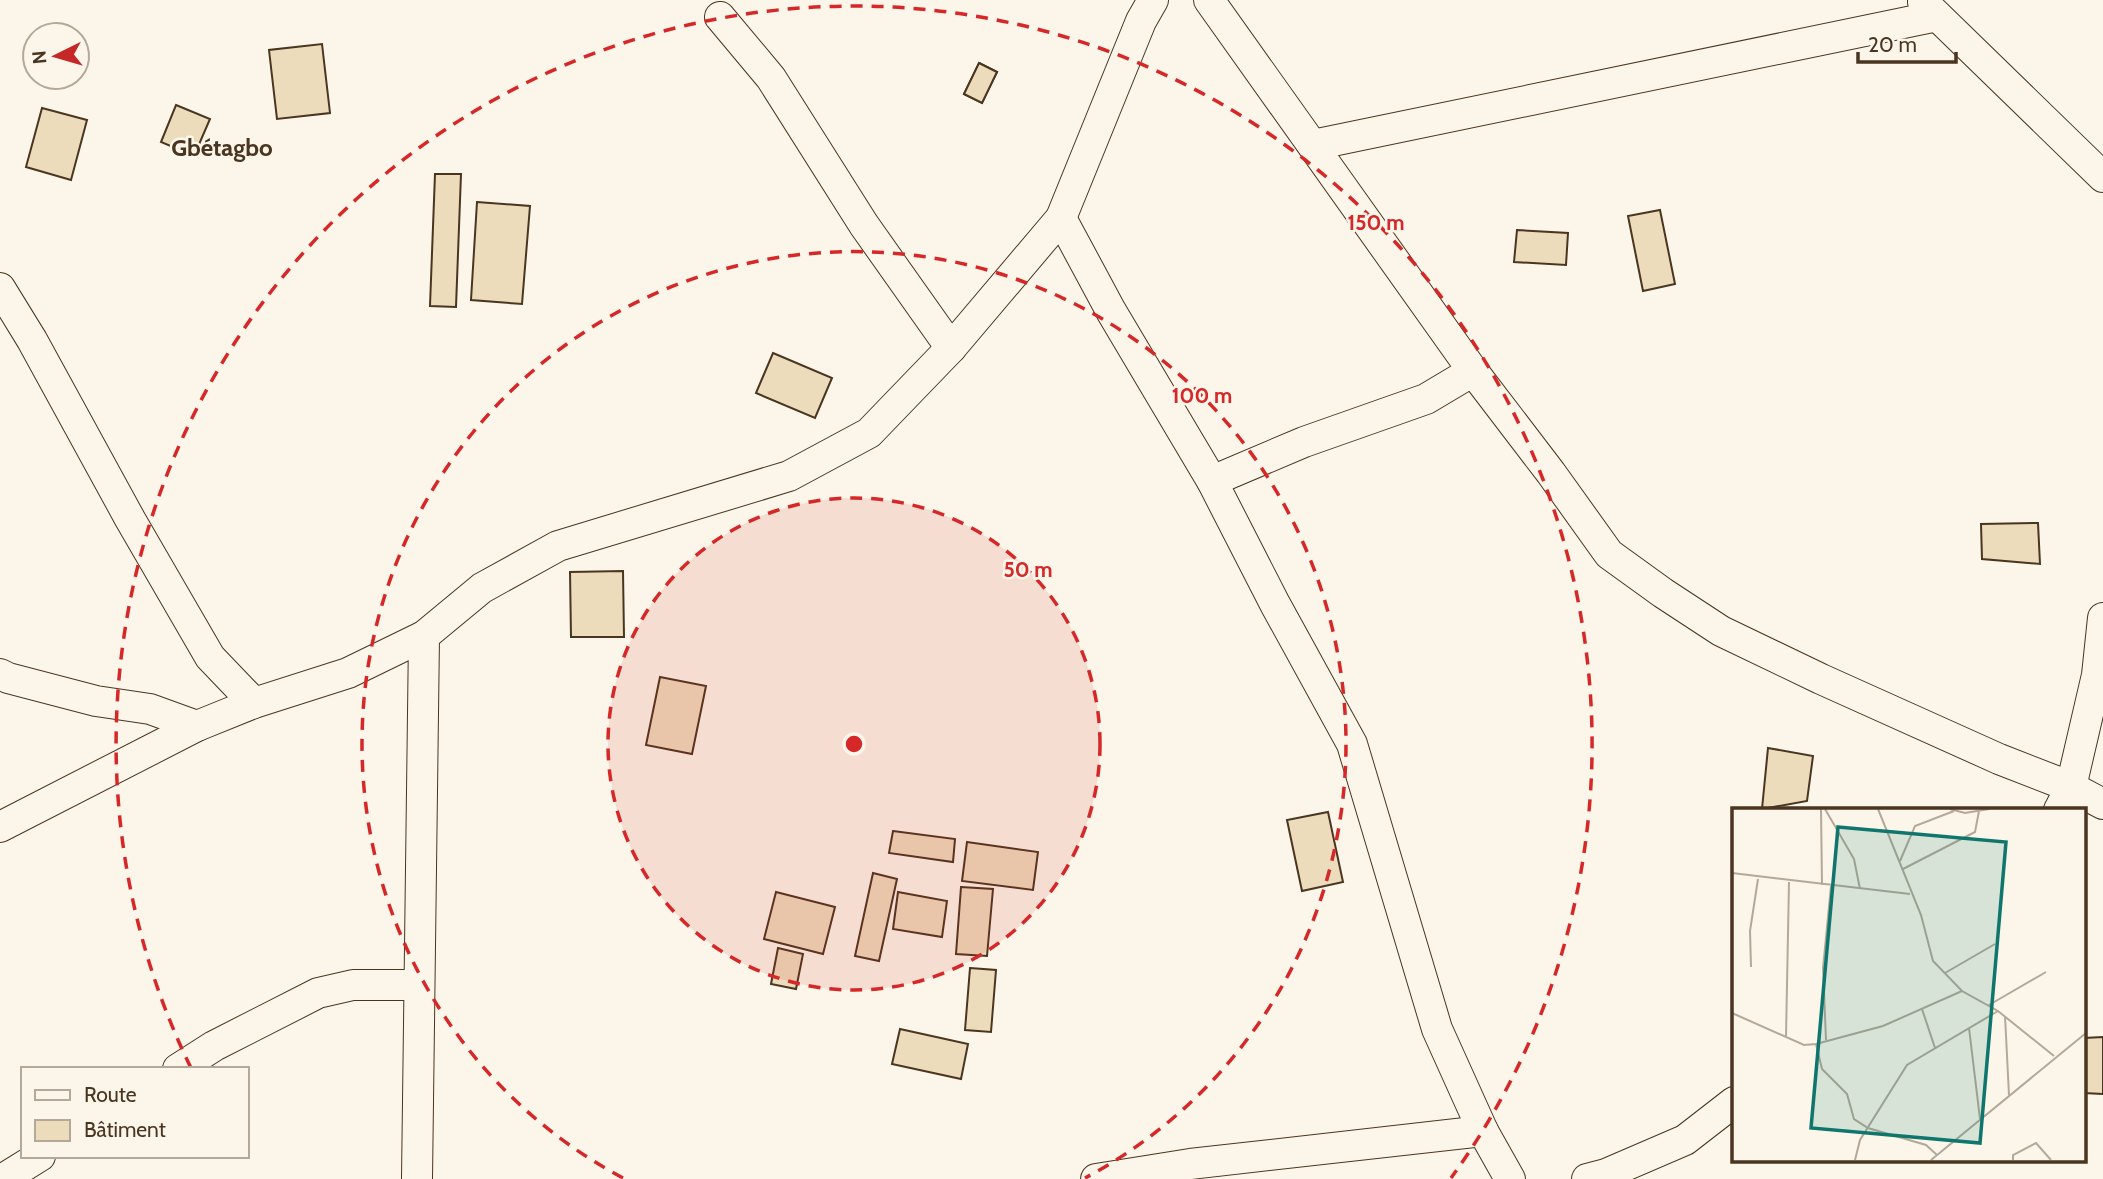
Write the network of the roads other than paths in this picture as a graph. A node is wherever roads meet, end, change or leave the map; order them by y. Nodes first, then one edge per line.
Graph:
1 (1209, 0) edge
2 (1140, 7) edge
3 (1929, 8) edge
4 (720, 17) dead end
5 (1313, 145) junction
6 (2103, 177) edge
7 (1061, 218) junction
8 (0, 288) edge
9 (951, 348) junction
10 (1473, 371) junction
11 (1212, 481) junction
12 (2103, 618) edge
13 (424, 636) junction
14 (0, 674) edge
15 (254, 703) junction
16 (197, 726) junction
17 (2065, 798) edge
18 (2103, 804) edge
19 (0, 827) edge
20 (419, 985) junction
21 (181, 1067) edge
22 (1732, 1104) edge
23 (1483, 1131) junction
24 (37, 1158) edge
25 (3, 1179) edge
26 (416, 1179) edge
27 (1096, 1179) edge
28 (1510, 1179) edge
29 (1587, 1179) edge

1 - 5 street
2 - 7 street
3 - 5 street
3 - 6 street
4 - 9 street
5 - 10 street
7 - 9 street
7 - 11 street
8 - 15 street
9 - 13 street
10 - 11 street
10 - 17 street
11 - 23 street
12 - 17 street
13 - 15 street
13 - 20 street
14 - 16 street
15 - 16 street
16 - 19 street
17 - 18 street
20 - 21 street
20 - 26 street
22 - 29 street
23 - 27 street
23 - 28 street
24 - 25 street

